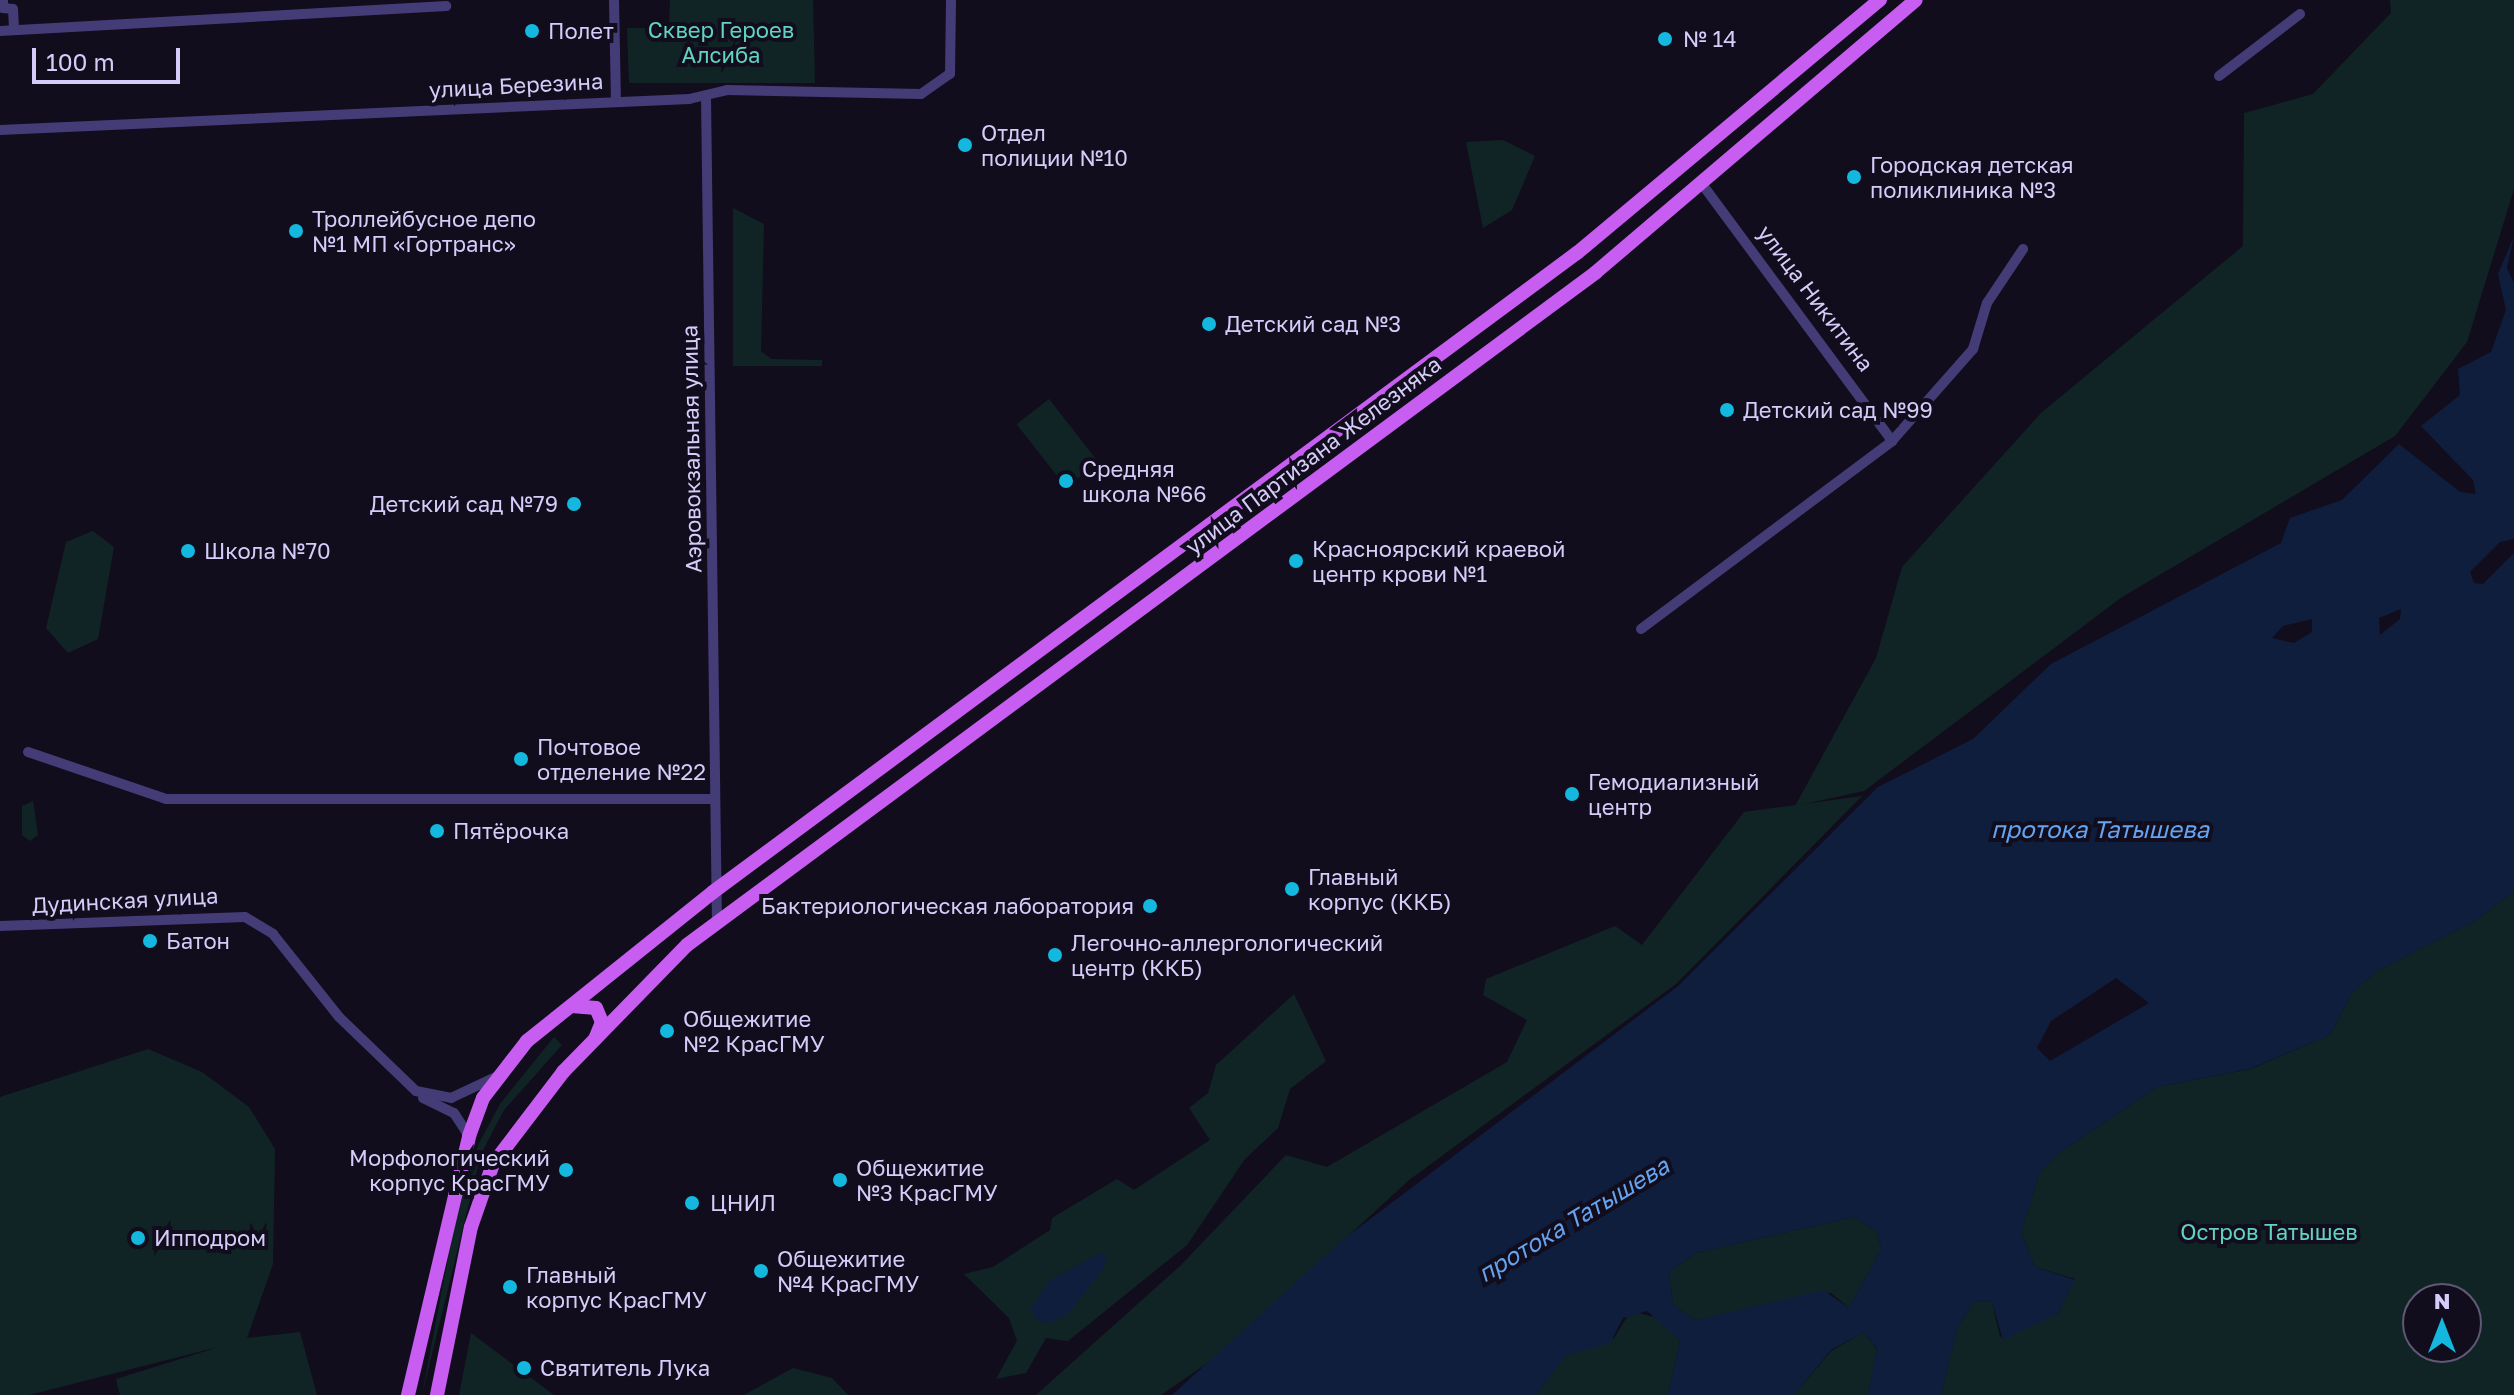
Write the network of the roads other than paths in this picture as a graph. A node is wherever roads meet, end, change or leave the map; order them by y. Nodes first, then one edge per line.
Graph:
1 (3, 0) edge
2 (614, 0) edge
3 (951, 0) edge
4 (1880, 0) edge
5 (1916, 0) edge
6 (446, 6) dead end
7 (2300, 14) dead end
8 (14, 30) junction
9 (0, 31) edge
10 (2219, 76) dead end
11 (706, 97) junction
12 (616, 101) junction
13 (0, 130) edge
14 (1702, 184) junction
15 (2023, 249) dead end
16 (1577, 253) junction
17 (1595, 273) junction
18 (1522, 294) junction
19 (1541, 313) junction
20 (1892, 441) junction
21 (1641, 629) dead end
22 (1011, 670) junction
23 (1028, 691) junction
24 (28, 752) dead end
25 (713, 799) junction
26 (713, 892) junction
27 (717, 921) junction
28 (0, 926) edge
29 (568, 1009) junction
30 (594, 1043) junction
31 (500, 1075) junction
32 (416, 1091) junction
33 (469, 1136) junction
34 (408, 1395) edge
35 (437, 1395) edge

1 - 8 street
2 - 12 street
3 - 11 street, улица Березина
4 - 16 main road, улица Партизана Железняка
5 - 14 main road, улица Партизана Железняка
6 - 8 street
7 - 10 street
8 - 9 street
11 - 12 street, улица Березина
11 - 25 street, Аэровокзальная улица
12 - 13 street, улица Березина
14 - 17 main road, улица Партизана Железняка
14 - 20 street, улица Никитина
15 - 20 street
16 - 17 main road
16 - 18 main road, улица Партизана Железняка
17 - 19 main road, улица Партизана Железняка
18 - 19 main road
18 - 22 main road, улица Партизана Железняка
19 - 23 main road, улица Партизана Железняка
20 - 21 street
22 - 23 main road
22 - 26 main road, улица Партизана Железняка
23 - 27 main road, улица Партизана Железняка
24 - 25 street
25 - 26 street, Аэровокзальная улица
26 - 27 street
26 - 29 main road, улица Партизана Железняка
27 - 30 main road, улица Партизана Железняка
28 - 32 street, Дудинская улица
29 - 30 main road
29 - 31 main road, улица Партизана Железняка
30 - 35 main road, улица Партизана Железняка
31 - 32 street
31 - 33 main road, улица Партизана Железняка
32 - 33 street, Дудинская улица
33 - 34 main road, улица Партизана Железняка

